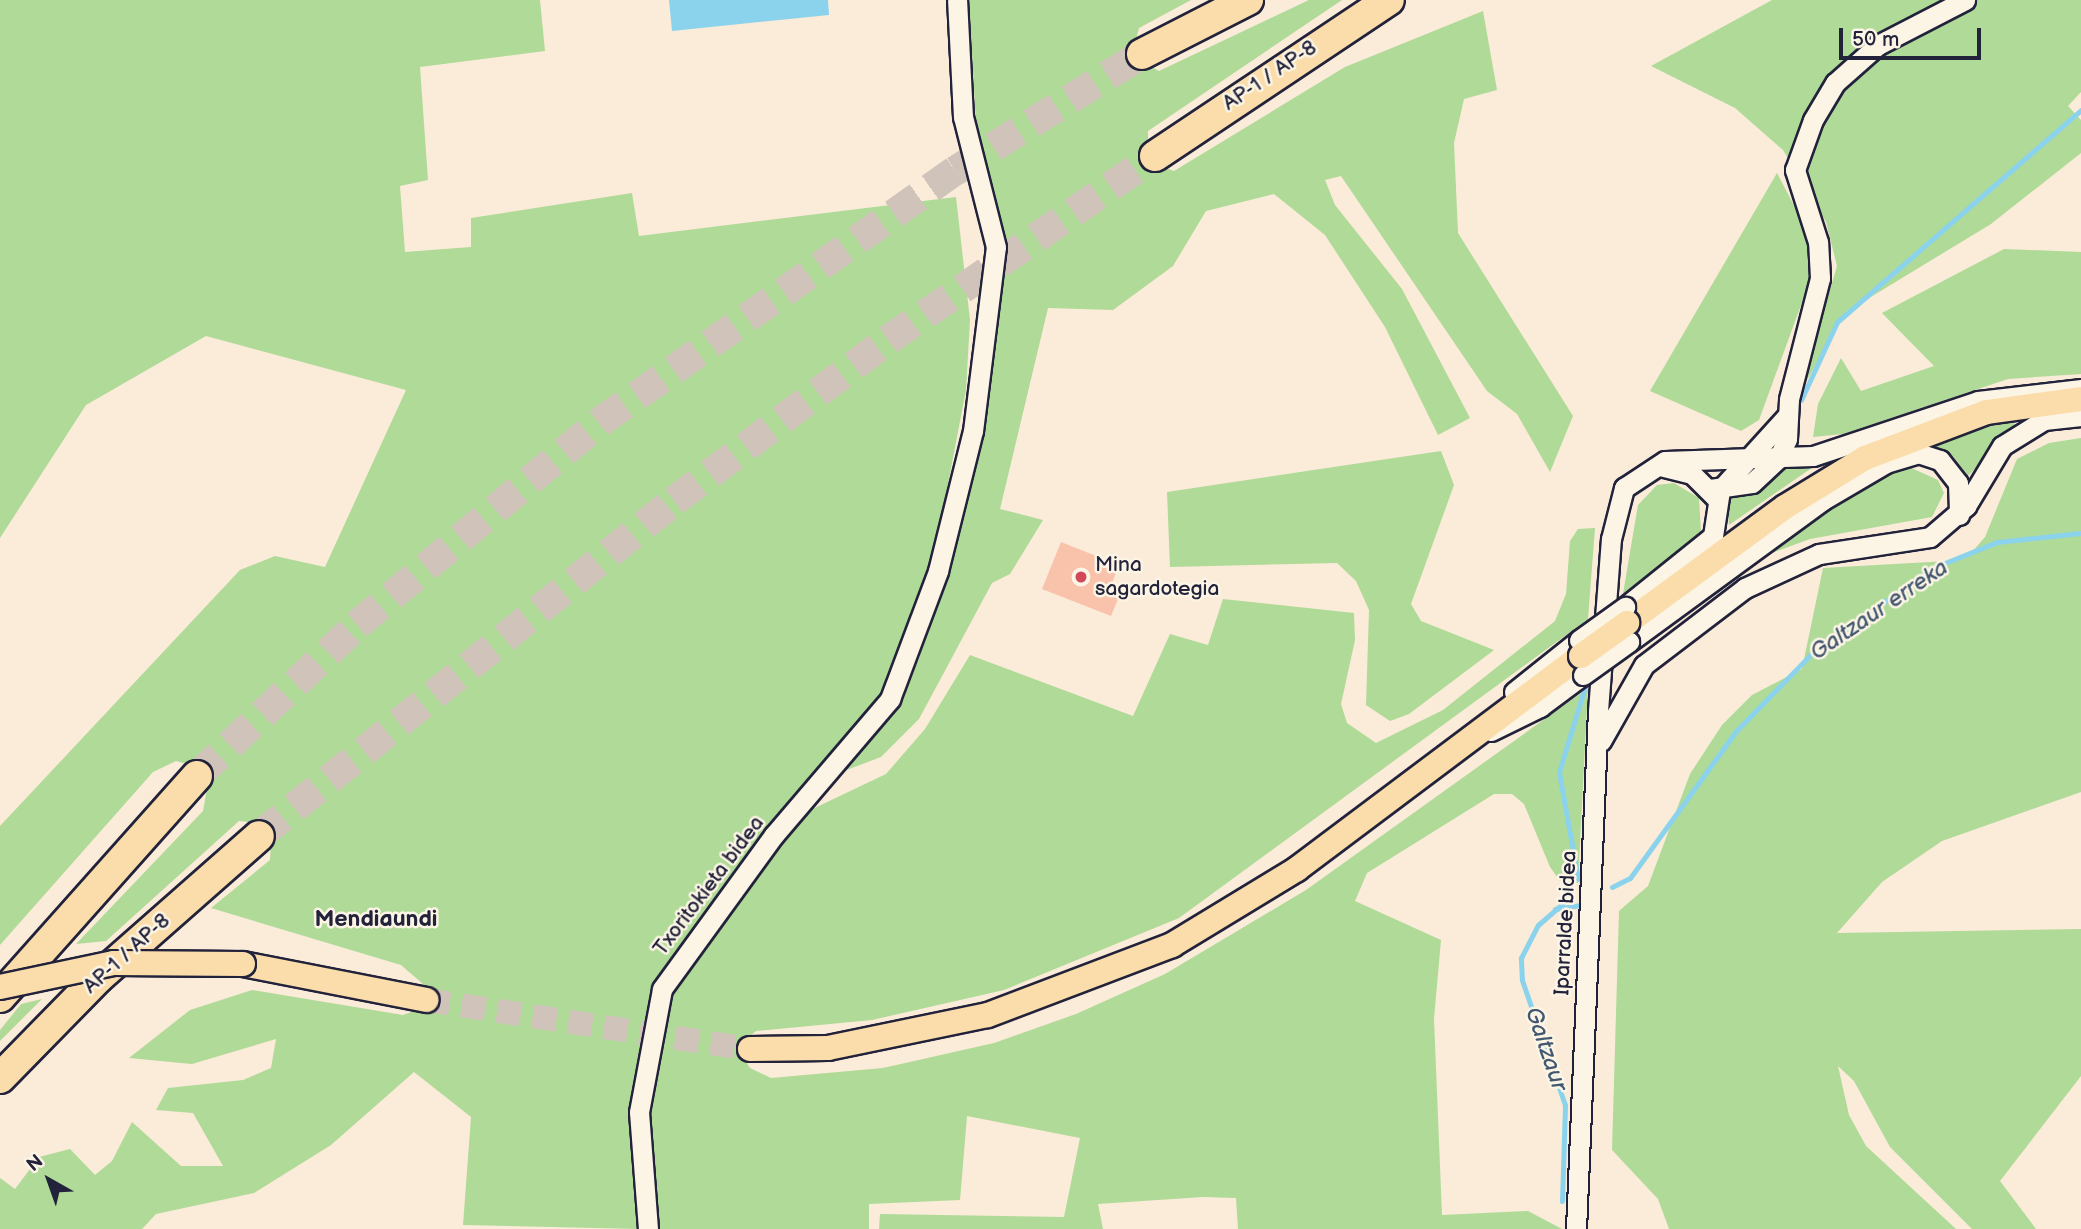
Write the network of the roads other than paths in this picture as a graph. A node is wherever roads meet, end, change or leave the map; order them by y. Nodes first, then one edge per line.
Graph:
1 (957, 0) edge
2 (1248, 0) edge
3 (1388, 0) edge
4 (1965, 0) edge
5 (1142, 54) tunnel mouth
6 (1155, 156) tunnel mouth
7 (2081, 389) edge
8 (2081, 399) edge
9 (2081, 416) edge
10 (1787, 422) junction
11 (1813, 456) junction
12 (1778, 459) junction
13 (1744, 460) junction
14 (1652, 466) junction
15 (1716, 493) junction
16 (1959, 515) junction
17 (1627, 624) junction
18 (1688, 630) junction
19 (1605, 635) junction
20 (1581, 657) junction
21 (1611, 662) junction
22 (1644, 665) junction
23 (1601, 685) junction
24 (1627, 694) junction
25 (1596, 751) junction
26 (197, 776) tunnel mouth
27 (1596, 786) junction
28 (258, 836) tunnel mouth
29 (1335, 841) junction
30 (0, 987) edge
31 (0, 997) edge
32 (426, 1000) tunnel mouth
33 (750, 1049) tunnel mouth
34 (0, 1078) edge
35 (648, 1229) edge
36 (1576, 1229) edge

1 - 35 street, Txoritokieta bidea
2 - 5 highway
3 - 6 highway, AP-1 / AP-8
4 - 10 street
7 - 11 street
8 - 17 main road
9 - 16 street
10 - 11 street
10 - 12 street
10 - 13 street
11 - 12 street
12 - 13 street
12 - 15 street
13 - 14 street
13 - 15 street
14 - 15 street
14 - 19 street, Iparralde bidea
15 - 17 street
16 - 17 street
16 - 18 street
17 - 20 main road, bridge
18 - 22 street
18 - 24 street
19 - 21 street
19 - 23 street, Iparralde bidea
20 - 29 main road
20 - 29 street
21 - 22 street
21 - 24 street
22 - 24 street
23 - 24 street
23 - 25 street, Iparralde bidea
24 - 25 street
24 - 27 street
25 - 27 street, Iparralde bidea
26 - 31 highway
27 - 36 street, Iparralde bidea
28 - 34 highway, AP-1 / AP-8
29 - 33 main road
30 - 32 main road, bridge

